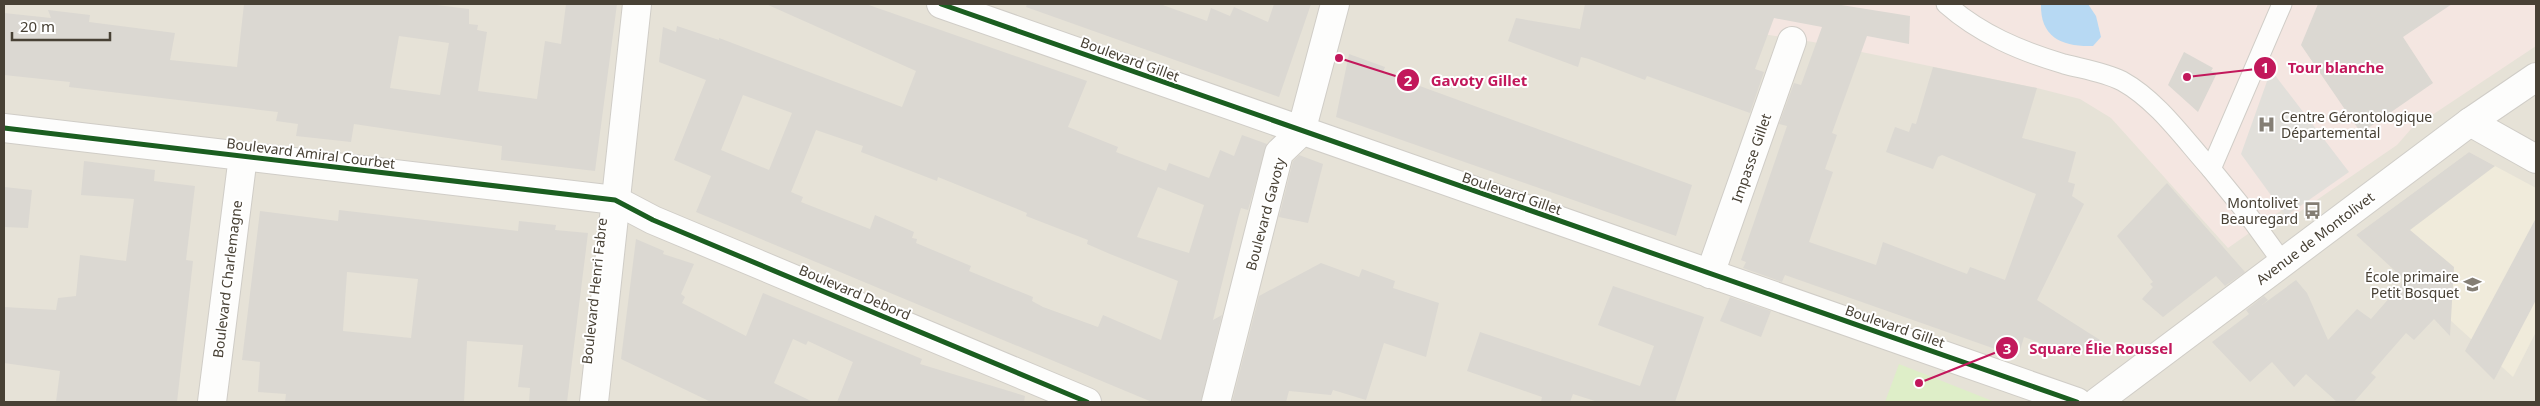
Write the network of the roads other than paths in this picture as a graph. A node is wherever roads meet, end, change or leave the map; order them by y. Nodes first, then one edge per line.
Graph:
1 (637, 4) edge
2 (941, 4) edge
3 (1335, 4) edge
4 (1946, 4) edge
5 (2282, 4) edge
6 (1792, 41) dead end
7 (2536, 78) edge
8 (2470, 122) junction
9 (4, 128) edge
10 (1301, 132) junction
11 (243, 156) junction
12 (2536, 159) edge
13 (2211, 169) junction
14 (615, 200) junction
15 (2283, 263) junction
16 (1710, 274) junction
17 (212, 402) edge
18 (594, 402) edge
19 (1085, 402) edge
20 (1216, 402) edge
21 (2076, 402) edge
22 (2097, 402) edge

1 - 14 street, Boulevard Henri Fabre
2 - 10 street, Boulevard Gillet
3 - 10 street
4 - 13 lane
5 - 13 lane
6 - 16 street, Impasse Gillet
7 - 8 street, Avenue de Montolivet
8 - 12 street
8 - 15 street, Avenue de Montolivet
9 - 11 street, Boulevard Amiral Courbet
10 - 16 street, Boulevard Gillet
10 - 20 street, Boulevard Gavoty
11 - 14 street, Boulevard Amiral Courbet
11 - 17 street, Boulevard Charlemagne
13 - 15 lane
14 - 18 street, Boulevard Henri Fabre
14 - 19 street, Boulevard Debord
15 - 22 street, Avenue de Montolivet
16 - 21 street, Boulevard Gillet

